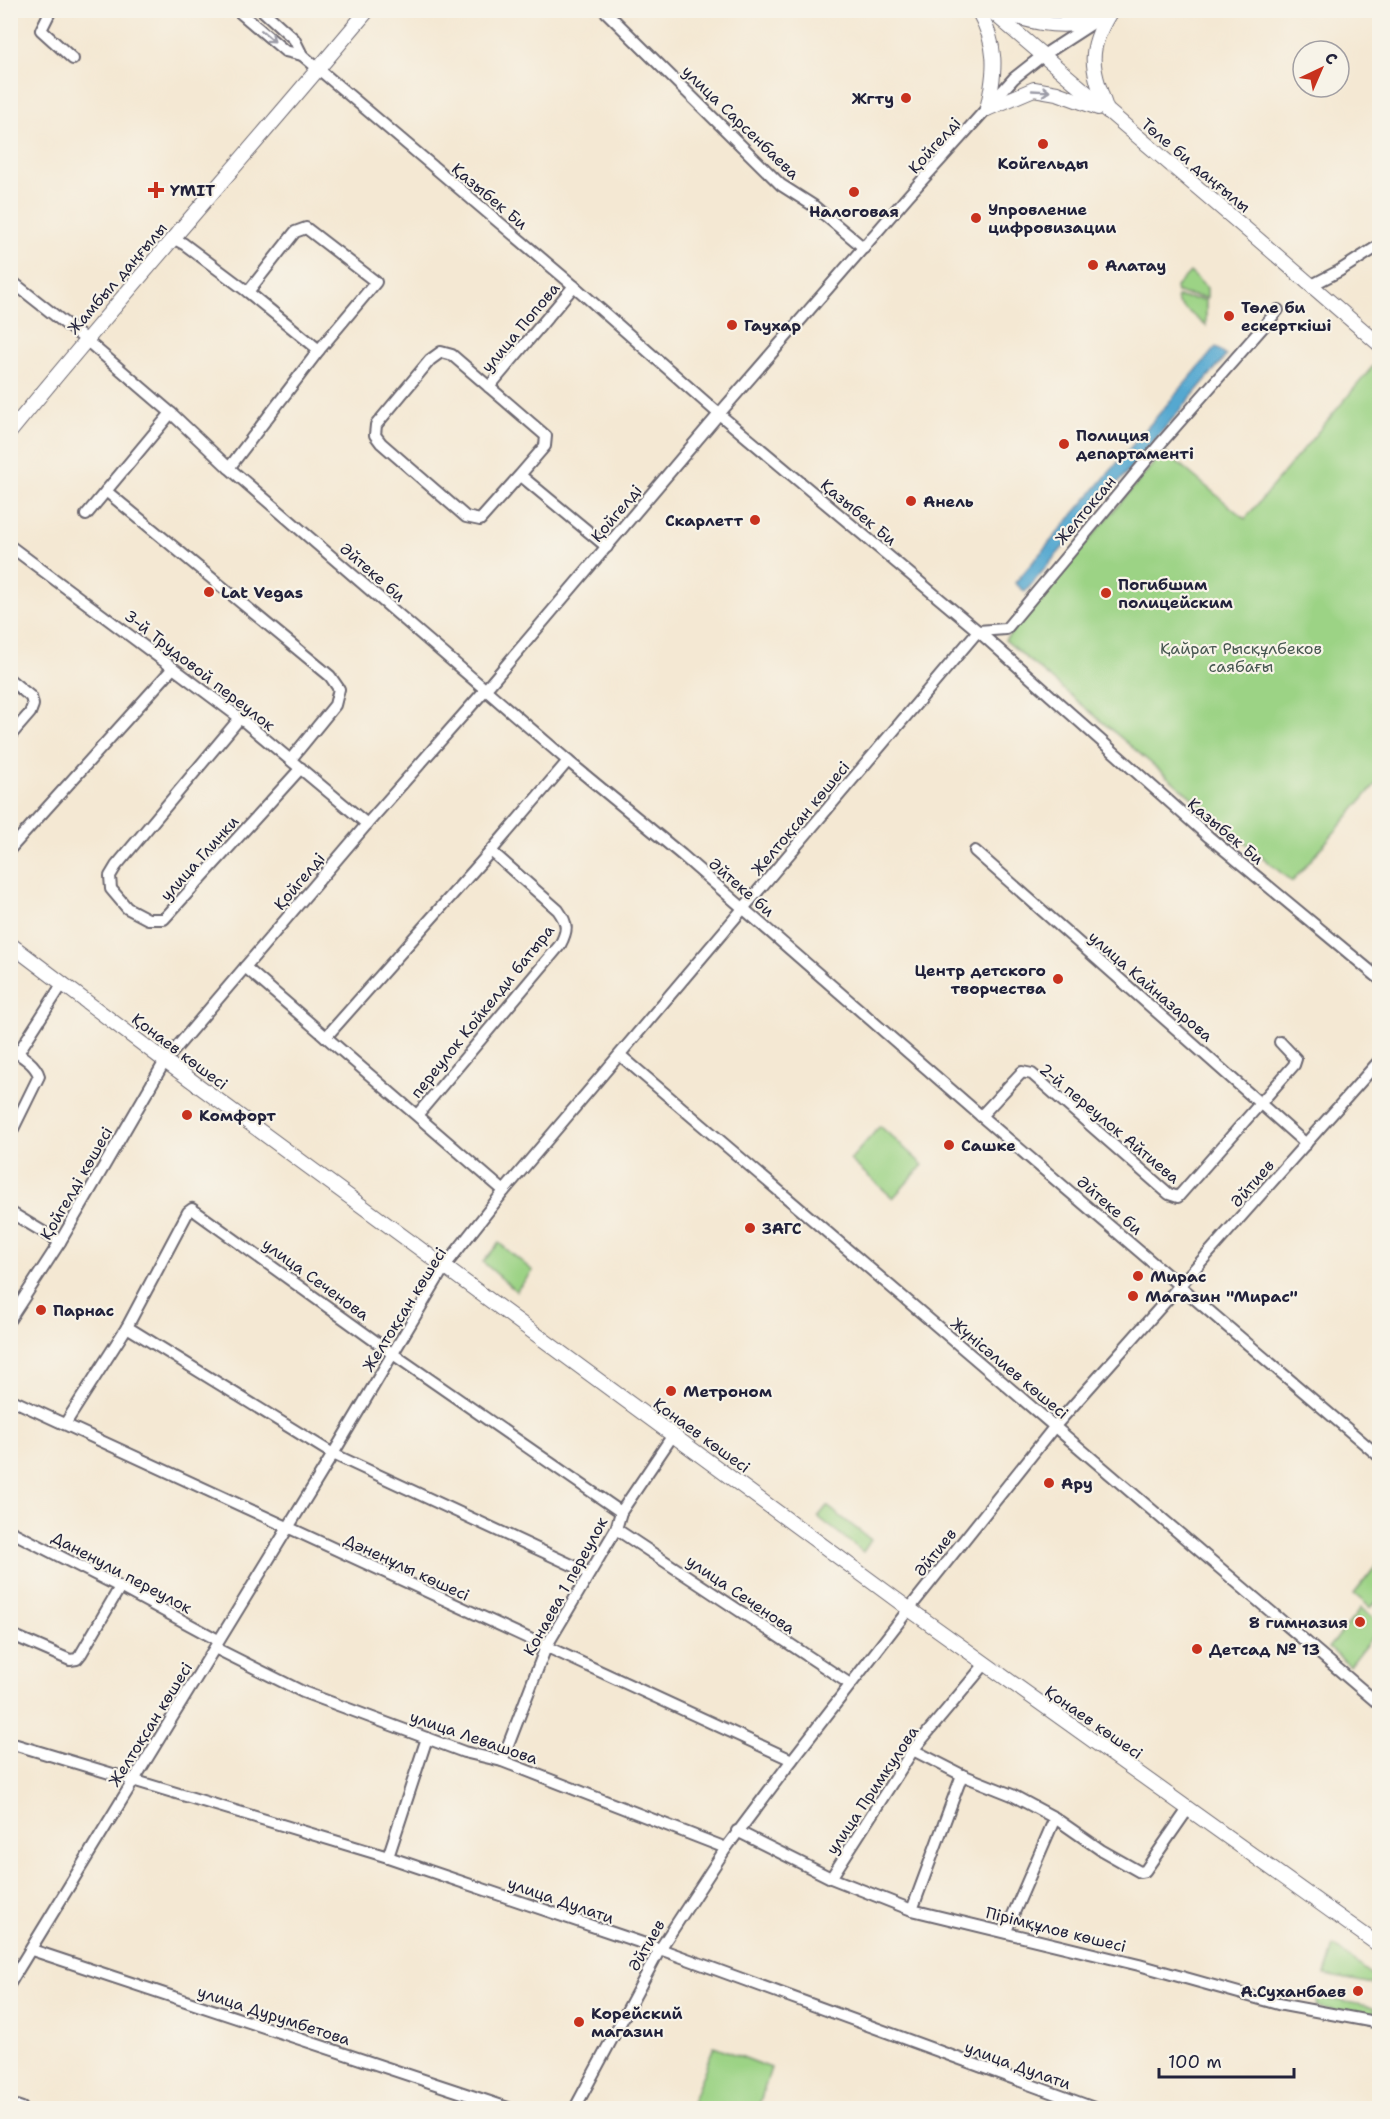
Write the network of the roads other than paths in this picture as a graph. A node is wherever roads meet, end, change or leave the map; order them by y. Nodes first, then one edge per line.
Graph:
1 (51, 10) edge
2 (237, 10) edge
3 (262, 10) edge
4 (368, 10) edge
5 (604, 10) edge
6 (978, 10) edge
7 (990, 10) edge
8 (1002, 10) edge
9 (1112, 12) edge
10 (302, 55) junction
11 (1042, 56) junction
12 (73, 59) dead end
13 (318, 69) junction
14 (987, 109) junction
15 (1108, 112) junction
16 (173, 238) junction
17 (1380, 245) edge
18 (864, 248) junction
19 (10, 280) edge
20 (1312, 285) junction
21 (573, 286) junction
22 (248, 292) junction
23 (1278, 310) dead end
24 (86, 340) junction
25 (1380, 345) edge
26 (319, 350) junction
27 (489, 387) junction
28 (171, 413) junction
29 (719, 414) junction
30 (10, 432) edge
31 (229, 468) junction
32 (520, 475) junction
33 (106, 491) junction
34 (86, 515) dead end
35 (10, 546) edge
36 (607, 547) junction
37 (978, 631) junction
38 (174, 668) junction
39 (10, 680) edge
40 (486, 689) junction
41 (240, 718) junction
42 (10, 736) edge
43 (291, 759) junction
44 (568, 761) junction
45 (301, 768) junction
46 (367, 824) junction
47 (10, 849) edge
48 (491, 851) junction
49 (975, 851) dead end
50 (744, 907) junction
51 (10, 944) edge
52 (245, 967) junction
53 (1380, 979) edge
54 (63, 983) junction
55 (326, 1037) junction
56 (1280, 1042) dead end
57 (14, 1052) edge
58 (620, 1055) junction
59 (1380, 1060) edge
60 (165, 1061) junction
61 (1260, 1102) junction
62 (418, 1114) junction
63 (981, 1116) junction
64 (10, 1135) edge
65 (1306, 1144) junction
66 (504, 1191) junction
67 (10, 1212) edge
68 (60, 1242) junction
69 (445, 1266) junction
70 (1180, 1286) junction
71 (10, 1319) edge
72 (128, 1327) junction
73 (393, 1354) junction
74 (10, 1399) edge
75 (64, 1424) junction
76 (1055, 1426) junction
77 (673, 1435) junction
78 (333, 1454) junction
79 (1380, 1457) edge
80 (621, 1512) junction
81 (288, 1528) junction
82 (616, 1529) junction
83 (12, 1536) edge
84 (589, 1573) junction
85 (120, 1587) junction
86 (909, 1609) junction
87 (10, 1634) edge
88 (217, 1644) junction
89 (546, 1647) junction
90 (986, 1664) junction
91 (850, 1684) junction
92 (1380, 1705) edge
93 (427, 1738) junction
94 (14, 1744) edge
95 (913, 1750) junction
96 (10, 1756) edge
97 (792, 1760) junction
98 (502, 1761) junction
99 (962, 1775) junction
100 (132, 1781) junction
101 (1188, 1809) junction
102 (1055, 1818) junction
103 (737, 1831) junction
104 (726, 1848) junction
105 (388, 1857) junction
106 (831, 1878) junction
107 (912, 1910) junction
108 (1006, 1931) junction
109 (1380, 1946) edge
110 (660, 1949) junction
111 (32, 1950) junction
112 (10, 1983) edge
113 (1380, 2023) edge
114 (10, 2104) edge
115 (22, 2109) edge
116 (508, 2109) edge
117 (575, 2109) edge
118 (1094, 2109) edge

1 - 12 street
2 -> 10 street
3 - 10 street
4 - 13 main road, Жамбыл даңғылы
5 - 18 street, улица Сарсенбаева
6 - 14 main road
7 - 11 main road, Төле би даңғылы
8 - 9 main road
9 - 11 street, Қойгелді
9 - 15 main road
10 - 13 street, Қазыбек Би
11 - 14 street, Қойгелді
11 - 15 main road, Төле би даңғылы
13 - 16 main road, Жамбыл даңғылы
13 - 21 street, Қазыбек Би
14 -> 15 main road
14 - 18 street, Қойгелді
15 - 20 main road, Төле би даңғылы
16 - 22 street
16 - 24 main road, Жамбыл даңғылы
17 - 20 street
18 - 29 street, Қойгелді
19 - 24 street, Әйтеке би
20 - 25 main road, Төле би даңғылы
21 - 27 street, улица Попова
21 - 29 street, Қазыбек Би
22 - 26 street
22 - 26 street
23 - 37 street, Желтоксан
24 - 28 street, Әйтеке би
24 - 30 main road, Жамбыл даңғылы
26 - 31 street
27 - 32 street, улица Попова
27 - 32 street, улица Попова
28 - 31 street, Әйтеке би
28 - 33 street
29 - 36 street, Қойгелді
29 - 37 street, Қазыбек Би
31 - 40 street, Әйтеке би
32 - 36 street
33 - 34 street
33 - 43 street
35 - 38 street, 3-й Трудовой переулок
36 - 40 street, Қойгелді
37 - 50 street, Желтоқсан көшесі
37 - 53 street, Қазыбек Би
38 - 41 street, 3-й Трудовой переулок
38 - 47 street
39 - 42 street
40 - 44 street, Әйтеке би
40 - 46 street, Қойгелді
41 - 43 street, 3-й Трудовой переулок
41 - 45 street, улица Глинки
43 - 45 street, 3-й Трудовой переулок
44 - 48 street
44 - 50 street, Әйтеке би
45 - 46 street, 3-й Трудовой переулок
46 - 52 street, Қойгелді
48 - 55 street
48 - 62 street, переулок Койкелди батыра
49 - 61 street, улица Кайназарова
50 - 58 street, Желтоқсан көшесі
50 - 63 street, Әйтеке би
51 - 54 main road, Қонаев көшесі
52 - 55 street, переулок Койкелди батыра
52 - 60 street, Қойгелді
54 - 57 street
54 - 60 main road, Қонаев көшесі
55 - 62 street, переулок Койкелди батыра
56 - 61 street, 2-й переулок Айтиева
57 - 64 street
58 - 66 street, Желтоқсан көшесі
58 - 76 street, Жүнісәлиев көшесі
59 - 65 street, Әйтиев
60 - 68 street, Қойгелді көшесі
60 - 69 main road, Қонаев көшесі
61 - 63 street, 2-й переулок Айтиева
61 - 65 street, улица Кайназарова
62 - 66 street, переулок Койкелди батыра
63 - 70 street, Әйтеке би
65 - 70 street, Әйтиев
66 - 69 street, Желтоқсан көшесі
67 - 68 street
68 - 71 street, Қойгелді көшесі
69 - 73 street, Желтоқсан көшесі
69 - 77 main road, Қонаев көшесі
70 - 76 street, Әйтиев
70 - 79 street, Әйтеке би
72 - 73 street, улица Сеченова
72 - 75 street, улица Сеченова
72 - 78 street
73 - 78 street, Желтоқсан көшесі
73 - 80 street, улица Сеченова
74 - 75 street, Дәненұлы көшесі
75 - 81 street, Дәненұлы көшесі
76 - 86 street, Әйтиев
76 - 92 street, Жүнісәлиев көшесі
77 - 80 street, Конаева 1 переулок
77 - 86 main road, Қонаев көшесі
78 - 81 street, Желтоқсан көшесі
78 - 84 street
80 - 82 street, Конаева 1 переулок
81 - 88 street, Желтоқсан көшесі
81 - 89 street, Дәненұлы көшесі
82 - 84 street, Конаева 1 переулок
82 - 91 street, улица Сеченова
83 - 85 street, Даненули переулок
84 - 89 street, Конаева 1 переулок
85 - 87 street
85 - 88 street, Даненули переулок
86 - 90 main road, Қонаев көшесі
86 - 91 street, Әйтиев
88 - 93 street, улица Левашова
88 - 100 street, Желтоқсан көшесі
89 - 97 street, Дәненұлы көшесі
89 - 98 street, Конаева 1 переулок
90 - 95 street, улица Примкулова
90 - 101 main road, Қонаев көшесі
91 - 97 street, Әйтиев
93 - 98 street, улица Левашова
93 - 105 street
94 - 96 street
94 - 100 street, улица Дулати
95 - 99 street
95 - 106 street, улица Примкулова
97 - 103 street, Әйтиев
98 - 104 street, улица Левашова
99 - 102 street
99 - 107 street
100 - 105 street, улица Дулати
100 - 111 street, Желтоқсан көшесі
101 - 102 street
101 - 109 main road, Қонаев көшесі
102 - 108 street
103 - 104 street, Әйтиев
103 - 106 street, Пірімқұлов көшесі
104 - 110 street, Әйтиев
105 - 110 street, улица Дулати
106 - 107 street, Пірімқұлов көшесі
107 - 108 street, Пірімқұлов көшесі
108 - 113 street, Пірімқұлов көшесі
110 - 117 street, Әйтиев
110 - 118 street, улица Дулати
111 - 112 street, Желтоқсан көшесі
111 - 116 street, улица Дурумбетова
114 - 115 street

